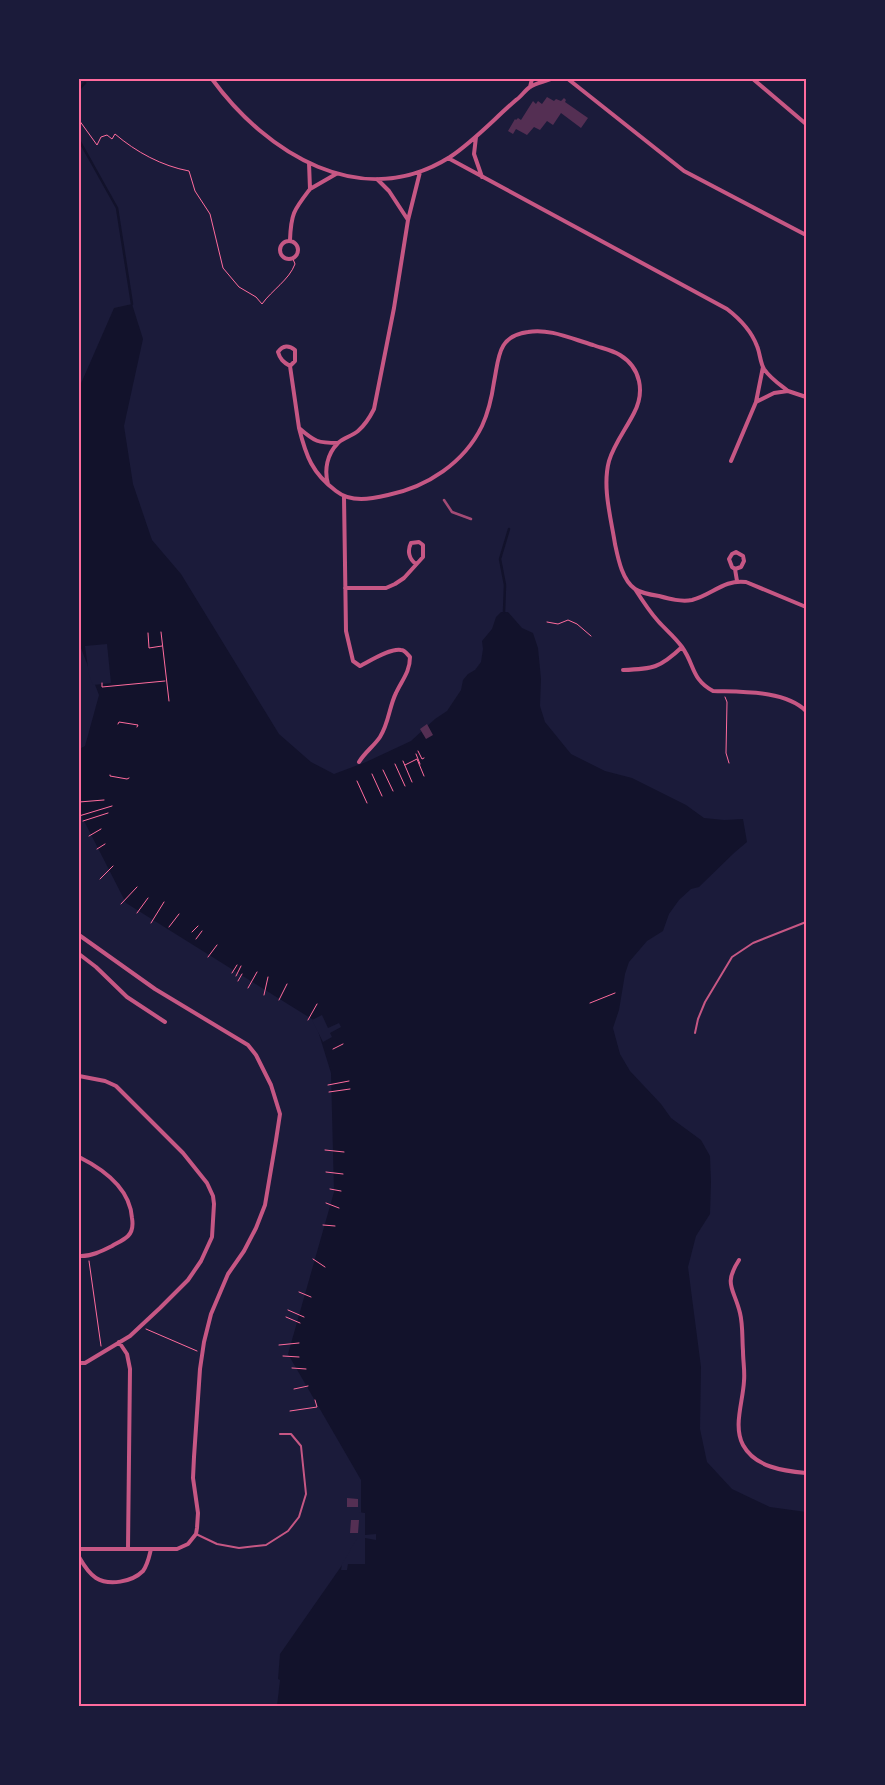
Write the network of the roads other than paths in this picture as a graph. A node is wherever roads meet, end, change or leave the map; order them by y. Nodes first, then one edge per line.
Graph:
1 (212, 79) edge
2 (532, 79) edge
3 (551, 79) edge
4 (568, 79) edge
5 (753, 79) edge
6 (530, 87) junction
7 (806, 124) edge
8 (476, 137) junction
9 (448, 158) junction
10 (309, 162) junction
11 (420, 172) junction
12 (336, 174) junction
13 (482, 177) junction
14 (377, 179) junction
15 (310, 189) junction
16 (408, 220) junction
17 (806, 233) edge
18 (290, 240) junction
19 (290, 366) junction
20 (763, 367) junction
21 (788, 391) junction
22 (806, 396) edge
23 (756, 402) junction
24 (299, 428) junction
25 (338, 442) junction
26 (731, 461) dead end
27 (329, 486) junction
28 (344, 497) junction
29 (416, 564) junction
30 (735, 569) junction
31 (737, 581) junction
32 (345, 588) junction
33 (635, 589) junction
34 (806, 607) edge
35 (682, 648) junction
36 (623, 670) dead end
37 (806, 711) edge
38 (359, 762) dead end
39 (806, 922) edge
40 (79, 935) edge
41 (79, 954) edge
42 (165, 1022) dead end
43 (695, 1033) dead end
44 (79, 1076) edge
45 (79, 1157) edge
46 (79, 1256) edge
47 (739, 1260) dead end
48 (120, 1342) junction
49 (79, 1362) edge
50 (280, 1434) dead end
51 (806, 1473) edge
52 (196, 1534) junction
53 (128, 1548) junction
54 (79, 1549) edge
55 (151, 1549) junction
56 (79, 1557) edge

1 - 10 street
2 - 6 street
3 - 6 street
4 - 17 street
5 - 7 street
6 - 8 street
8 - 9 street
8 - 13 street
9 - 11 street
9 - 13 street
10 - 12 street
10 - 15 street
11 - 14 street
11 - 16 street
12 - 14 street
12 - 15 street
13 - 20 street
14 - 16 street
15 - 18 street
16 - 25 street
18 - 18 street
19 - 19 street
19 - 24 street
20 - 21 street
20 - 23 street
21 - 22 street
21 - 23 street
23 - 26 street
24 - 25 street
24 - 27 street
25 - 27 street
27 - 28 street
28 - 32 street
28 - 33 street
29 - 29 street
29 - 32 street
30 - 30 street
30 - 31 street
31 - 33 street
31 - 34 street
32 - 38 street
33 - 35 street
35 - 36 street
35 - 37 street
39 - 43 lane
40 - 52 street
41 - 42 street
44 - 48 street
45 - 46 street
47 - 51 street
48 - 49 street
48 - 53 street
50 - 52 lane
52 - 55 street
53 - 54 street
53 - 55 street
55 - 56 street

